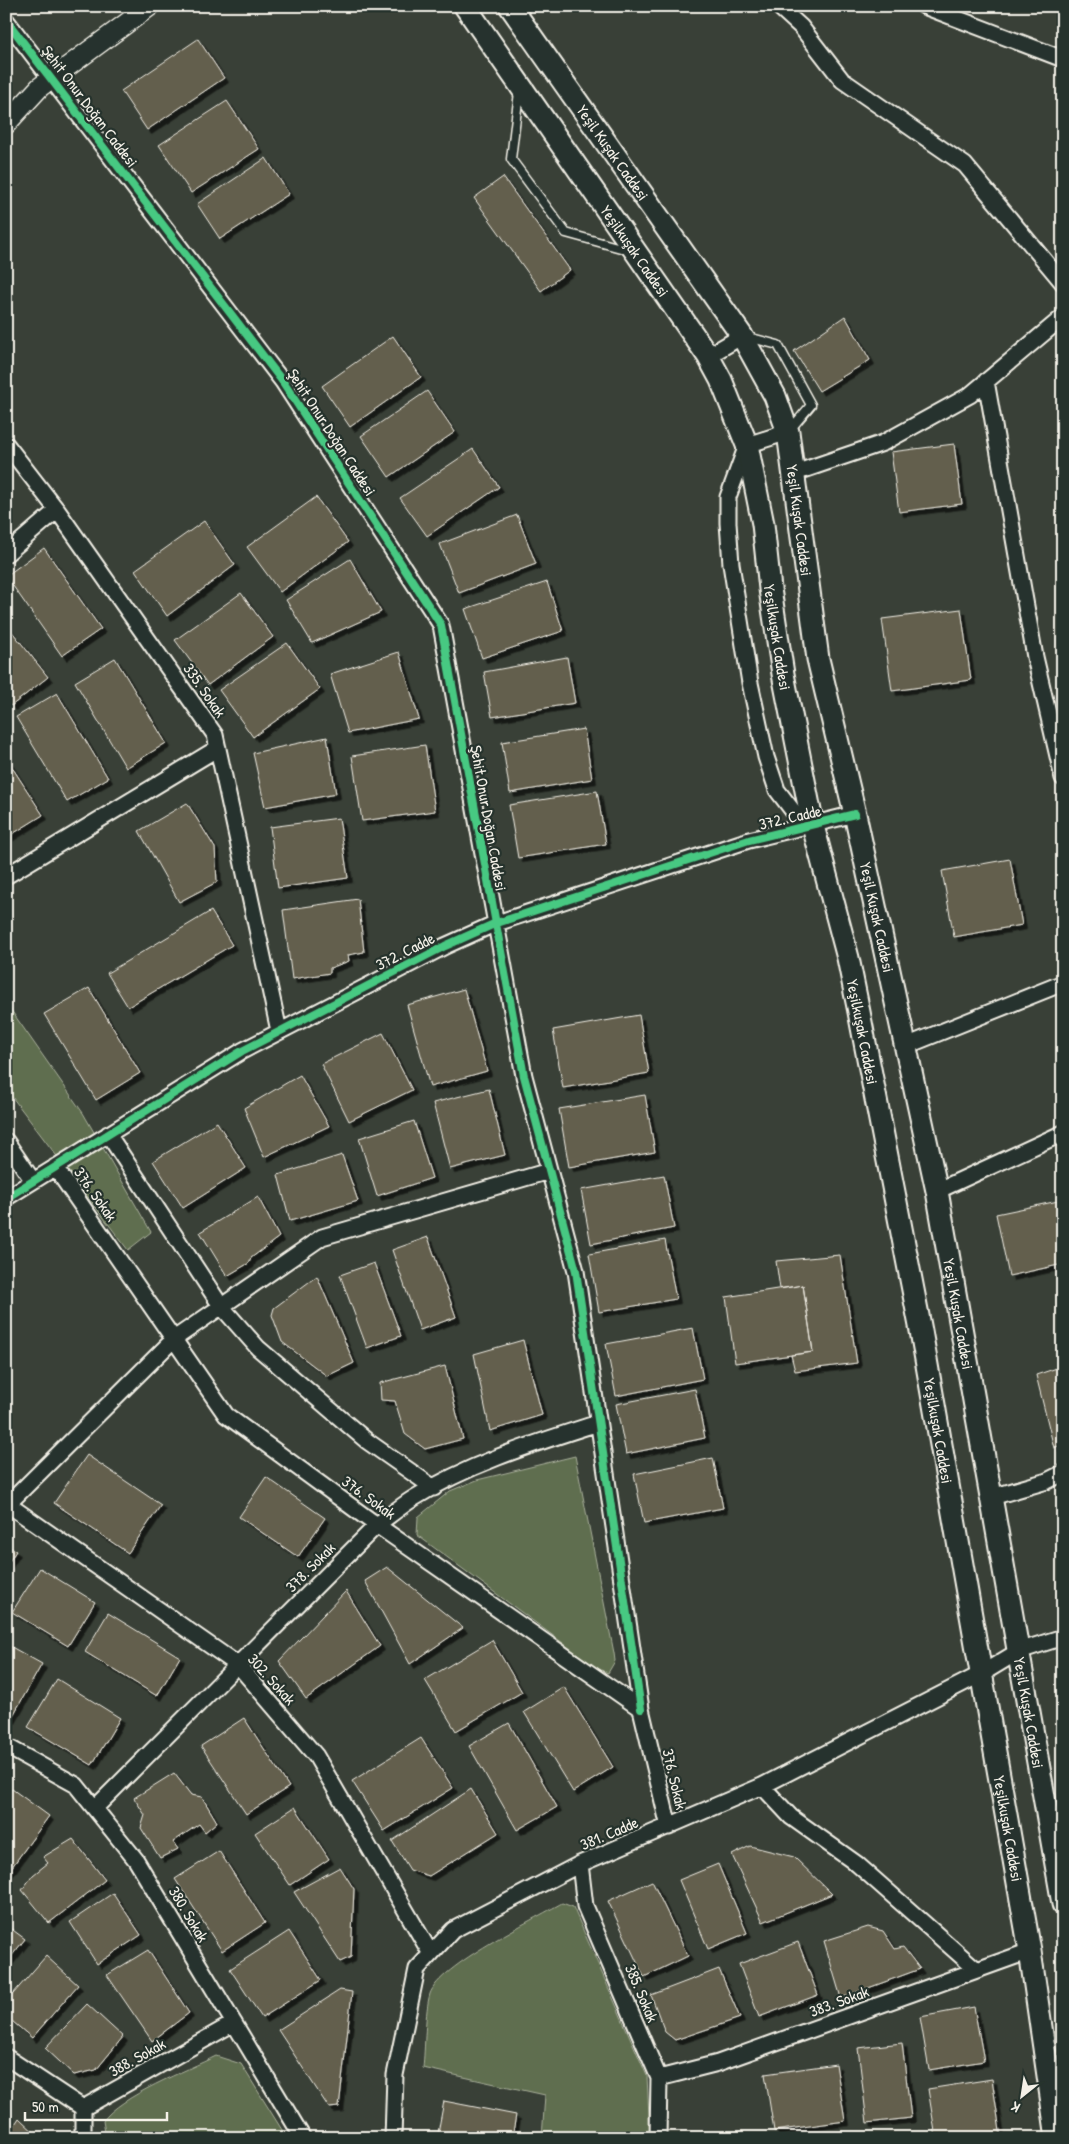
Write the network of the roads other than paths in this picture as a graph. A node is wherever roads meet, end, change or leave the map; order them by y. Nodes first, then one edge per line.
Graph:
1 (150, 6) edge
2 (465, 6) edge
3 (511, 6) edge
4 (778, 6) edge
5 (924, 6) edge
6 (954, 12) edge
7 (6, 20) edge
8 (1063, 59) edge
9 (51, 78) junction
10 (520, 85) junction
11 (6, 124) edge
12 (636, 253) junction
13 (1063, 283) edge
14 (1063, 317) edge
15 (742, 336) junction
16 (708, 356) junction
17 (986, 381) junction
18 (788, 432) junction
19 (6, 444) edge
20 (746, 445) junction
21 (795, 473) junction
22 (57, 510) junction
23 (6, 554) edge
24 (218, 748) junction
25 (1063, 778) edge
26 (855, 814) junction
27 (813, 826) junction
28 (6, 876) edge
29 (494, 924) junction
30 (1063, 983) edge
31 (279, 1031) junction
32 (906, 1046) junction
33 (1063, 1133) edge
34 (108, 1134) junction
35 (6, 1141) edge
36 (55, 1167) junction
37 (549, 1172) junction
38 (33, 1181) junction
39 (937, 1191) junction
40 (6, 1198) edge
41 (221, 1306) junction
42 (174, 1339) junction
43 (598, 1423) junction
44 (1063, 1473) edge
45 (434, 1488) junction
46 (992, 1497) junction
47 (7, 1504) edge
48 (377, 1525) junction
49 (1063, 1637) edge
50 (1020, 1650) junction
51 (238, 1665) junction
52 (981, 1674) junction
53 (641, 1709) junction
54 (8, 1752) edge
55 (762, 1786) junction
56 (95, 1808) junction
57 (669, 1827) junction
58 (580, 1864) junction
59 (1063, 1904) edge
60 (1030, 1951) junction
61 (431, 1954) junction
62 (977, 1970) junction
63 (234, 2022) junction
64 (6, 2057) edge
65 (659, 2078) junction
66 (83, 2108) junction
67 (83, 2138) edge
68 (302, 2138) edge
69 (393, 2138) edge
70 (658, 2138) edge
71 (1056, 2138) edge

1 - 9 street
2 - 10 main road, Yeşilkuşak Caddesi
3 - 15 main road, Yeşil Kuşak Caddesi
4 - 13 street
5 - 6 street
6 - 8 street
7 - 9 street, Şehit Onur Doğan Caddesi
9 - 11 street
9 - 29 street, Şehit Onur Doğan Caddesi
10 - 12 main road, Yeşilkuşak Caddesi
10 - 12 lane
12 - 16 main road, Yeşilkuşak Caddesi
14 - 17 street
15 - 16 street
15 - 18 main road, Yeşil Kuşak Caddesi
15 - 18 lane
16 - 20 main road, Yeşilkuşak Caddesi
17 - 21 street
17 - 25 street
18 - 20 street
18 - 21 main road, Yeşil Kuşak Caddesi
19 - 22 street, 335. Sokak
20 - 27 main road, Yeşilkuşak Caddesi
20 - 27 street
21 - 26 main road, Yeşil Kuşak Caddesi
22 - 23 street
22 - 24 street, 335. Sokak
24 - 28 street
24 - 31 street, 335. Sokak
26 - 27 street, 372. Cadde
26 - 32 main road, Yeşil Kuşak Caddesi
27 - 29 street, 372. Cadde
27 - 52 main road, Yeşilkuşak Caddesi
29 - 31 street, 372. Cadde
29 - 37 street, Şehit Onur Doğan Caddesi
30 - 32 street
31 - 34 street, 372. Cadde
32 - 39 main road, Yeşil Kuşak Caddesi
33 - 39 street
34 - 36 street, 372. Cadde
34 - 41 street
35 - 38 street
36 - 38 street, 372. Cadde
36 - 42 street, 376. Sokak
37 - 41 street
37 - 43 street, Şehit Onur Doğan Caddesi
38 - 40 street, 372. Cadde
39 - 46 main road, Yeşil Kuşak Caddesi
41 - 42 street
41 - 45 street
42 - 47 street
42 - 48 street, 376. Sokak
43 - 45 street, 378. Sokak
43 - 53 street, Şehit Onur Doğan Caddesi
44 - 46 street
45 - 48 street, 378. Sokak
46 - 50 main road, Yeşil Kuşak Caddesi
47 - 51 street, 302. Sokak
48 - 51 street, 378. Sokak
48 - 53 street, 376. Sokak
49 - 50 street, 381. Cadde
50 - 52 street, 381. Cadde
50 - 59 main road, Yeşil Kuşak Caddesi
51 - 56 street, 378. Sokak
51 - 61 street, 302. Sokak
52 - 55 street, 381. Cadde
52 - 60 main road, Yeşilkuşak Caddesi
53 - 57 street, 376. Sokak
54 - 56 street, 380. Sokak
55 - 57 street, 381. Cadde
55 - 62 street
56 - 63 street, 380. Sokak
57 - 58 street, 381. Cadde
58 - 61 street, 381. Cadde
58 - 65 street, 385. Sokak
60 - 62 street, 383. Sokak
60 - 71 main road, Yeşilkuşak Caddesi
61 - 69 street, 381. Cadde
62 - 65 street, 383. Sokak
63 - 66 street, 388. Sokak
63 - 68 street, 380. Sokak
64 - 66 street
65 - 70 street, 385. Sokak
66 - 67 street

